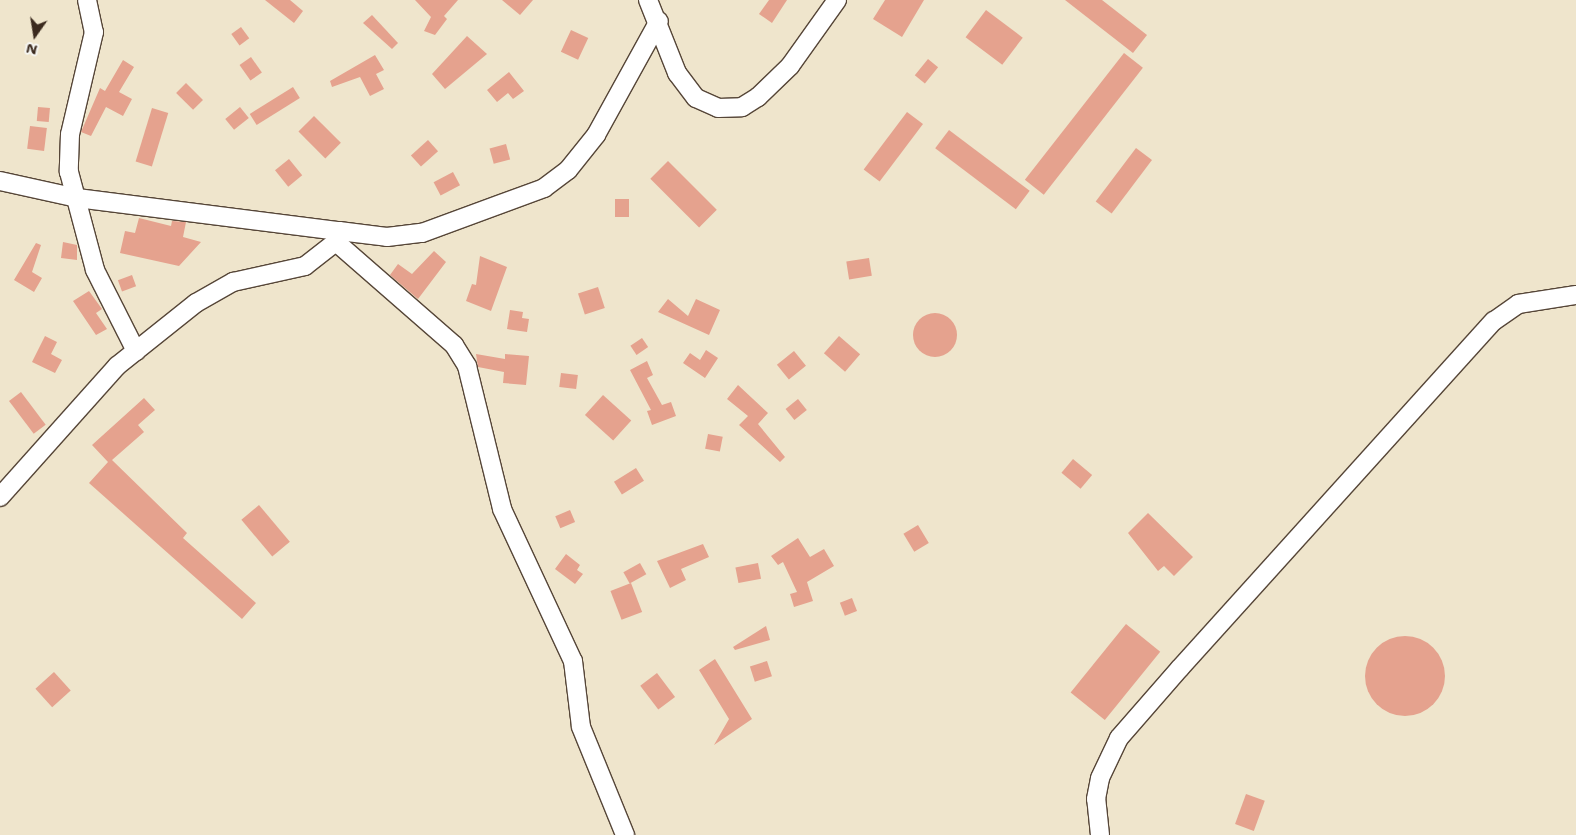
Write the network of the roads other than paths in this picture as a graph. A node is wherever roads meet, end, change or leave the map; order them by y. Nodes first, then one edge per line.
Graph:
1 (87, 0) edge
2 (648, 0) edge
3 (837, 0) edge
4 (659, 21) junction
5 (0, 181) edge
6 (77, 198) junction
7 (337, 236) junction
8 (1576, 295) edge
9 (136, 351) junction
10 (0, 497) edge
11 (625, 835) edge
12 (1100, 835) edge

1 - 6 street
2 - 4 street
3 - 4 street
4 - 7 street
5 - 6 street
6 - 7 street
6 - 9 street
7 - 9 street
7 - 11 street
8 - 12 street
9 - 10 street

